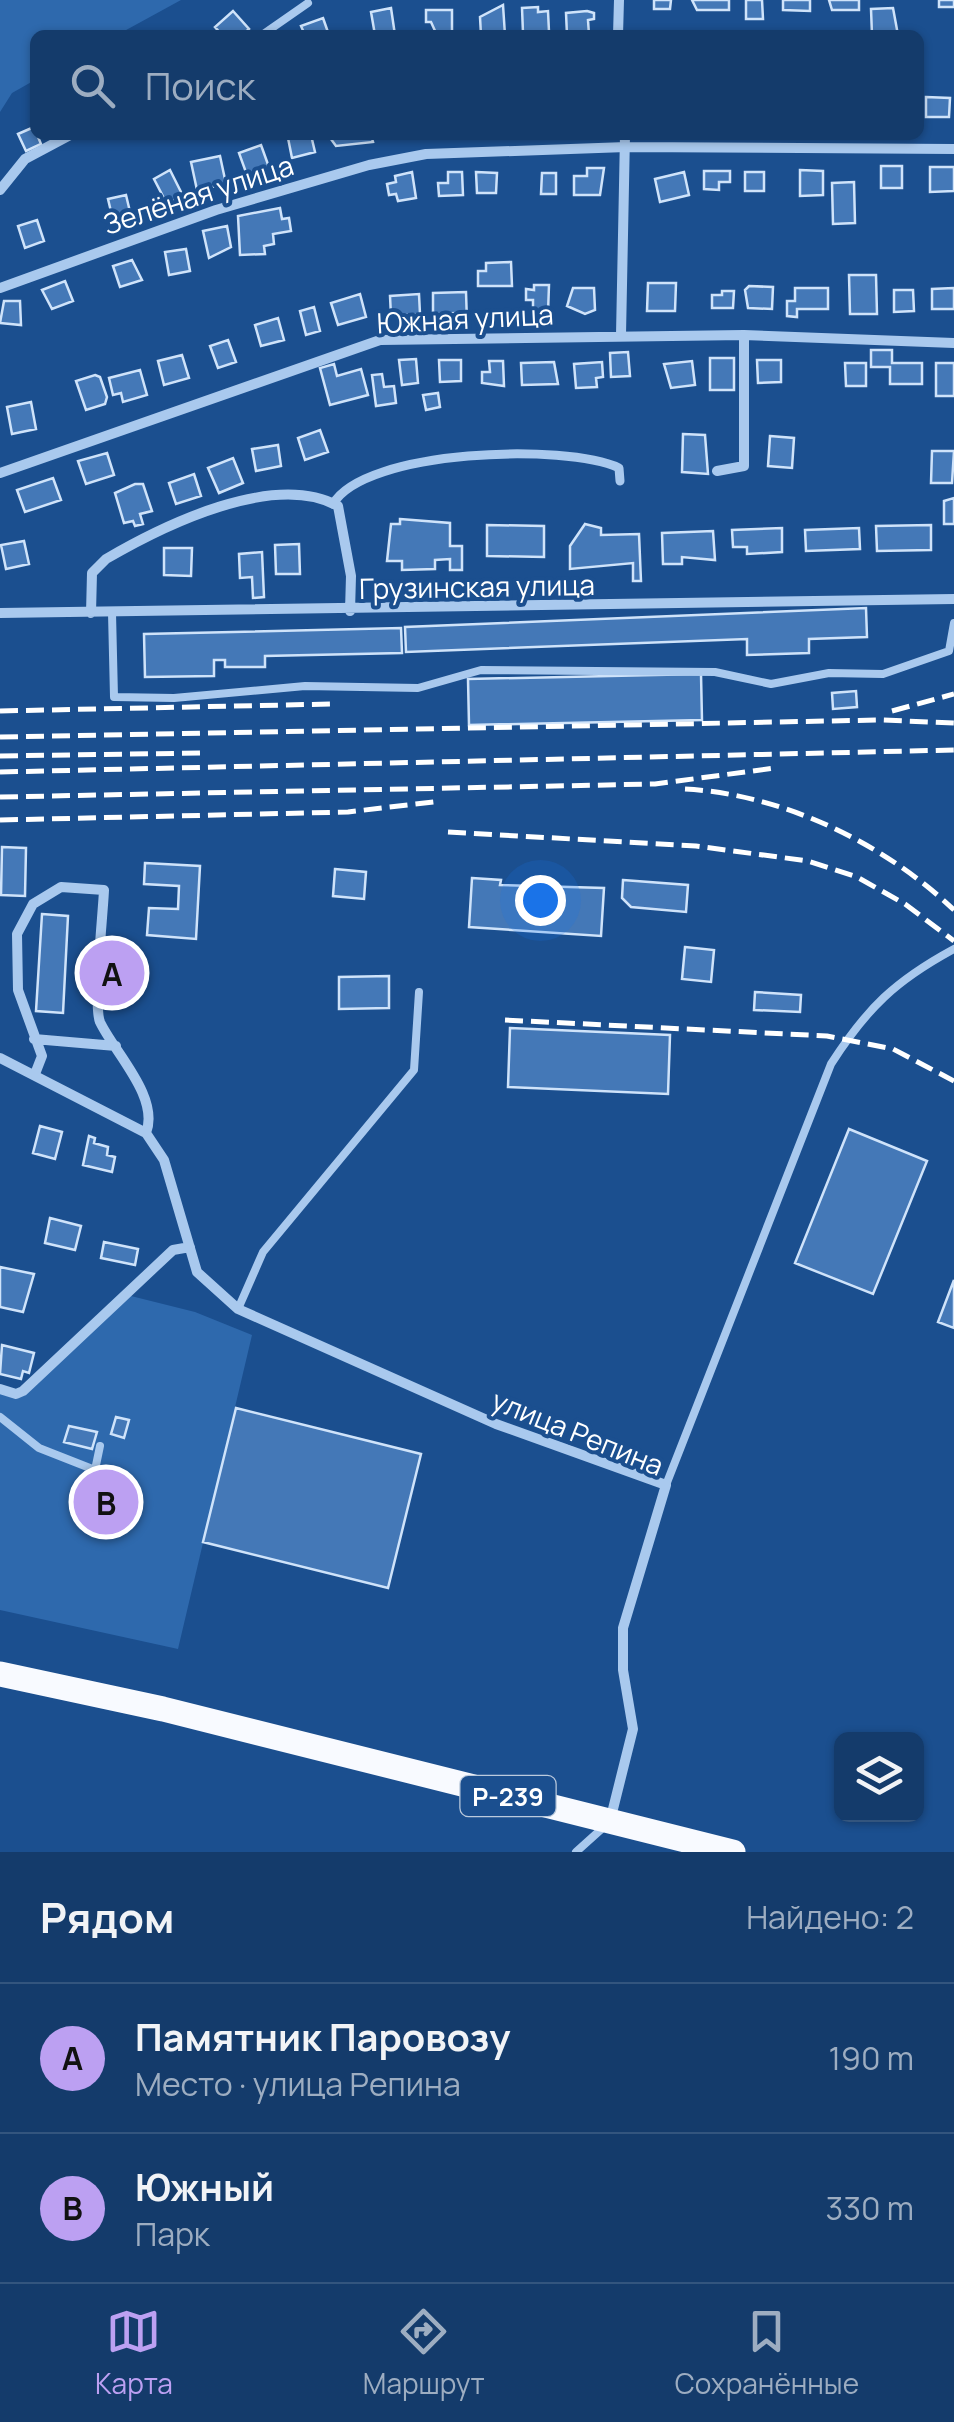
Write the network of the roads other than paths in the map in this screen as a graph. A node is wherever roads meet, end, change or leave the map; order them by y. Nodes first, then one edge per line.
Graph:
1 (619, 0) edge
2 (308, 3) dead end
3 (269, 30) edge
4 (618, 30) edge
5 (61, 140) edge
6 (625, 141) edge
7 (954, 150) edge
8 (0, 190) edge
9 (0, 288) edge
10 (744, 334) junction
11 (622, 335) junction
12 (954, 343) edge
13 (717, 471) dead end
14 (0, 473) edge
15 (620, 480) dead end
16 (333, 504) junction
17 (954, 599) edge
18 (350, 611) junction
19 (0, 613) edge
20 (112, 613) junction
21 (91, 614) junction
22 (954, 623) edge
23 (954, 949) edge
24 (419, 992) dead end
25 (34, 1038) junction
26 (116, 1046) junction
27 (0, 1058) edge
28 (35, 1074) junction
29 (146, 1133) junction
30 (190, 1247) junction
31 (238, 1310) junction
32 (1, 1392) edge
33 (0, 1417) edge
34 (100, 1446) dead end
35 (666, 1485) junction
36 (0, 1674) edge
37 (610, 1822) junction
38 (576, 1852) edge
39 (733, 1852) edge

1 - 4 street
2 - 3 lane
5 - 8 street
6 - 7 street, Зелёная улица
6 - 9 street, Зелёная улица
6 - 11 street
10 - 11 street, Южная улица
10 - 12 street, Южная улица
10 - 13 street
11 - 14 street, Южная улица
15 - 16 street
16 - 18 street
16 - 21 street
17 - 18 street, Грузинская улица
18 - 20 street, Грузинская улица
19 - 21 street, Грузинская улица
20 - 21 street, Грузинская улица
20 - 22 lane
23 - 35 lane
24 - 31 lane
25 - 26 street
25 - 26 street, улица Репина
25 - 28 street
26 - 29 street, улица Репина
27 - 28 street
28 - 29 street
29 - 30 street, улица Репина
30 - 31 street, улица Репина
30 - 32 street
31 - 35 street, улица Репина
33 - 34 lane
35 - 37 street, улица Репина
36 - 37 highway, Р-239
37 - 38 lane
37 - 39 highway, Р-239

